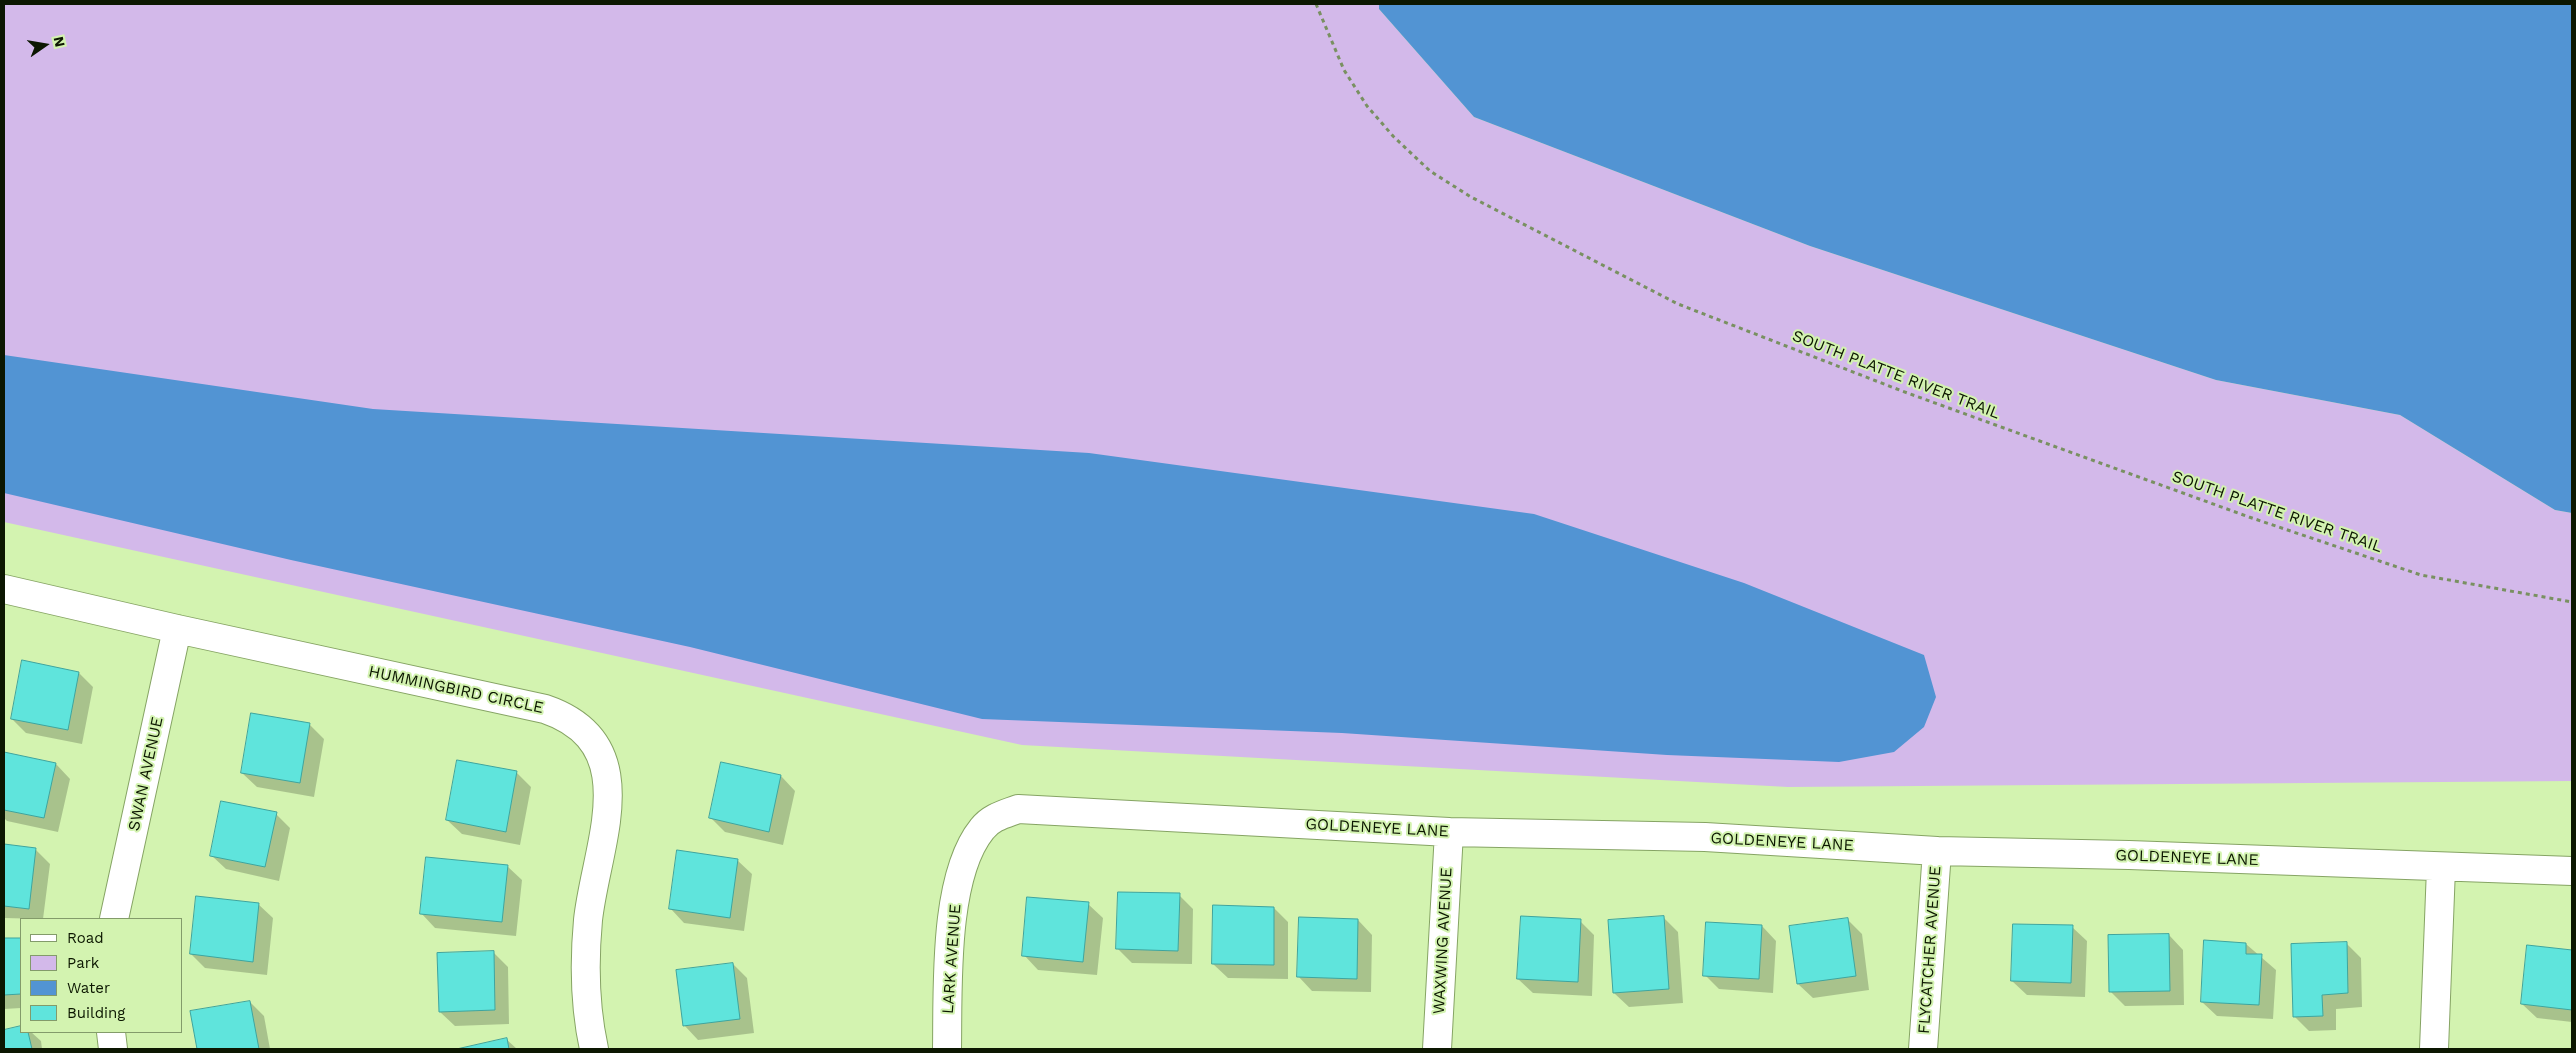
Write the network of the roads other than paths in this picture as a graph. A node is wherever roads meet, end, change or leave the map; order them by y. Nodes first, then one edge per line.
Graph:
1 (4, 588) edge
2 (177, 629) junction
3 (993, 818) joint
4 (1449, 832) junction
5 (1937, 851) junction
6 (2441, 868) junction
7 (2572, 870) edge
8 (114, 918) edge
9 (111, 1033) edge
10 (113, 1049) edge
11 (594, 1049) edge
12 (947, 1049) edge
13 (1437, 1049) edge
14 (1923, 1049) edge
15 (2434, 1049) edge

1 - 2 street, HUMMINGBIRD CIRCLE
2 - 8 street, SWAN AVENUE
2 - 11 street, HUMMINGBIRD CIRCLE
3 - 4 street, GOLDENEYE LANE
3 - 12 street, LARK AVENUE
4 - 5 street, GOLDENEYE LANE
4 - 13 street, WAXWING AVENUE
5 - 6 street, GOLDENEYE LANE
5 - 14 street, FLYCATCHER AVENUE
6 - 7 street, GOLDENEYE LANE
6 - 15 street
9 - 10 street

